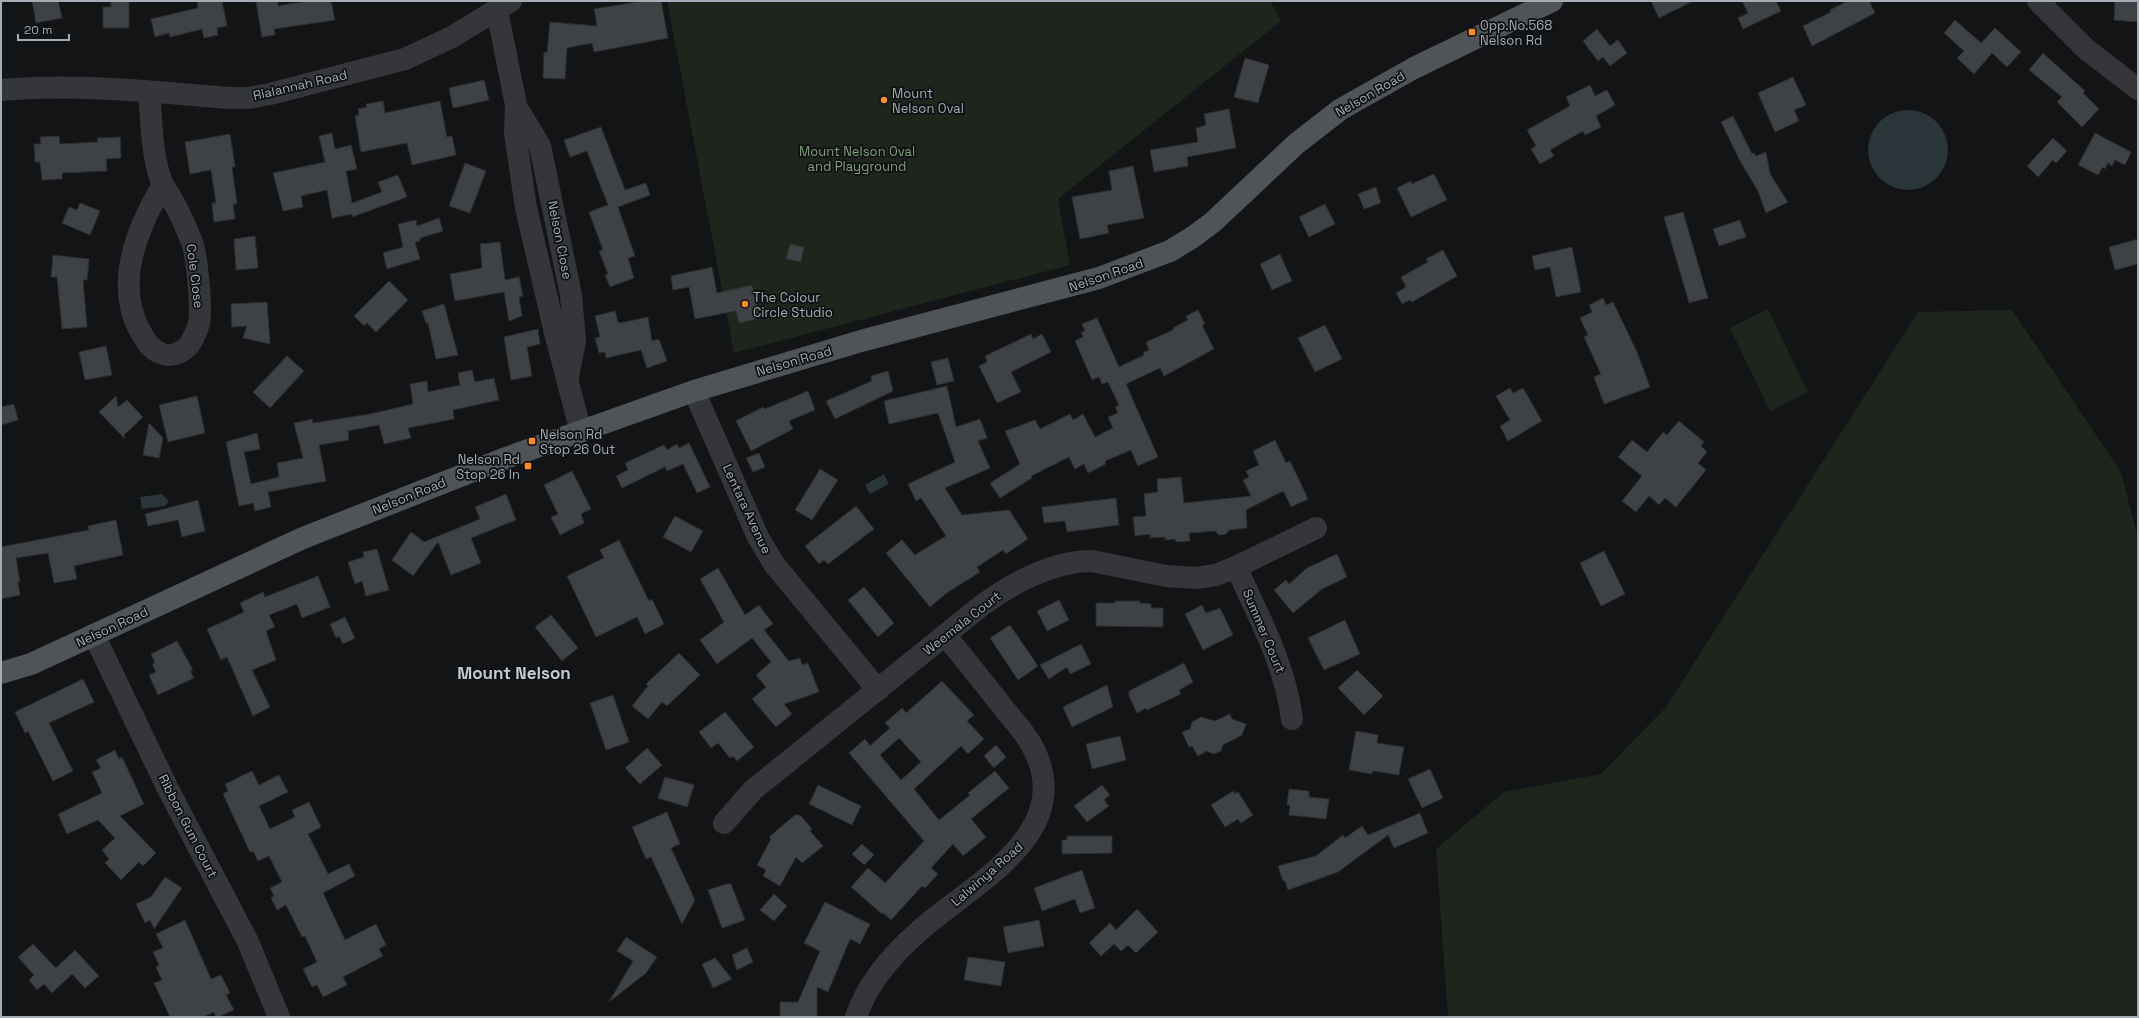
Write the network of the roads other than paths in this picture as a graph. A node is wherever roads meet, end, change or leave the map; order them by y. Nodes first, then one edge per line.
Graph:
1 (1552, 1) edge
2 (2038, 1) edge
3 (504, 6) edge
4 (2138, 89) edge
5 (1, 90) edge
6 (150, 92) junction
7 (163, 185) junction
8 (694, 391) junction
9 (581, 432) junction
10 (1316, 528) dead end
11 (1236, 567) junction
12 (94, 635) junction
13 (945, 635) junction
14 (1, 673) edge
15 (878, 690) junction
16 (1292, 719) dead end
17 (724, 823) dead end
18 (280, 1017) edge
19 (856, 1017) edge

1 - 8 main road, Nelson Road
2 - 4 street
3 - 6 street, Rialannah Road
3 - 9 street, Nelson Close
5 - 6 street, Rialannah Road
6 - 7 street, Cole Close
7 - 7 street, Cole Close
8 - 9 main road, Nelson Road
8 - 15 street, Lentara Avenue
9 - 12 main road, Nelson Road
10 - 11 street, Weemala Court
11 - 13 street, Weemala Court
11 - 16 street, Summer Court
12 - 14 main road, Nelson Road
12 - 18 street, Ribbon Gum Court
13 - 15 street, Weemala Court
13 - 19 street, Lalwinya Road
15 - 17 street, Weemala Court

